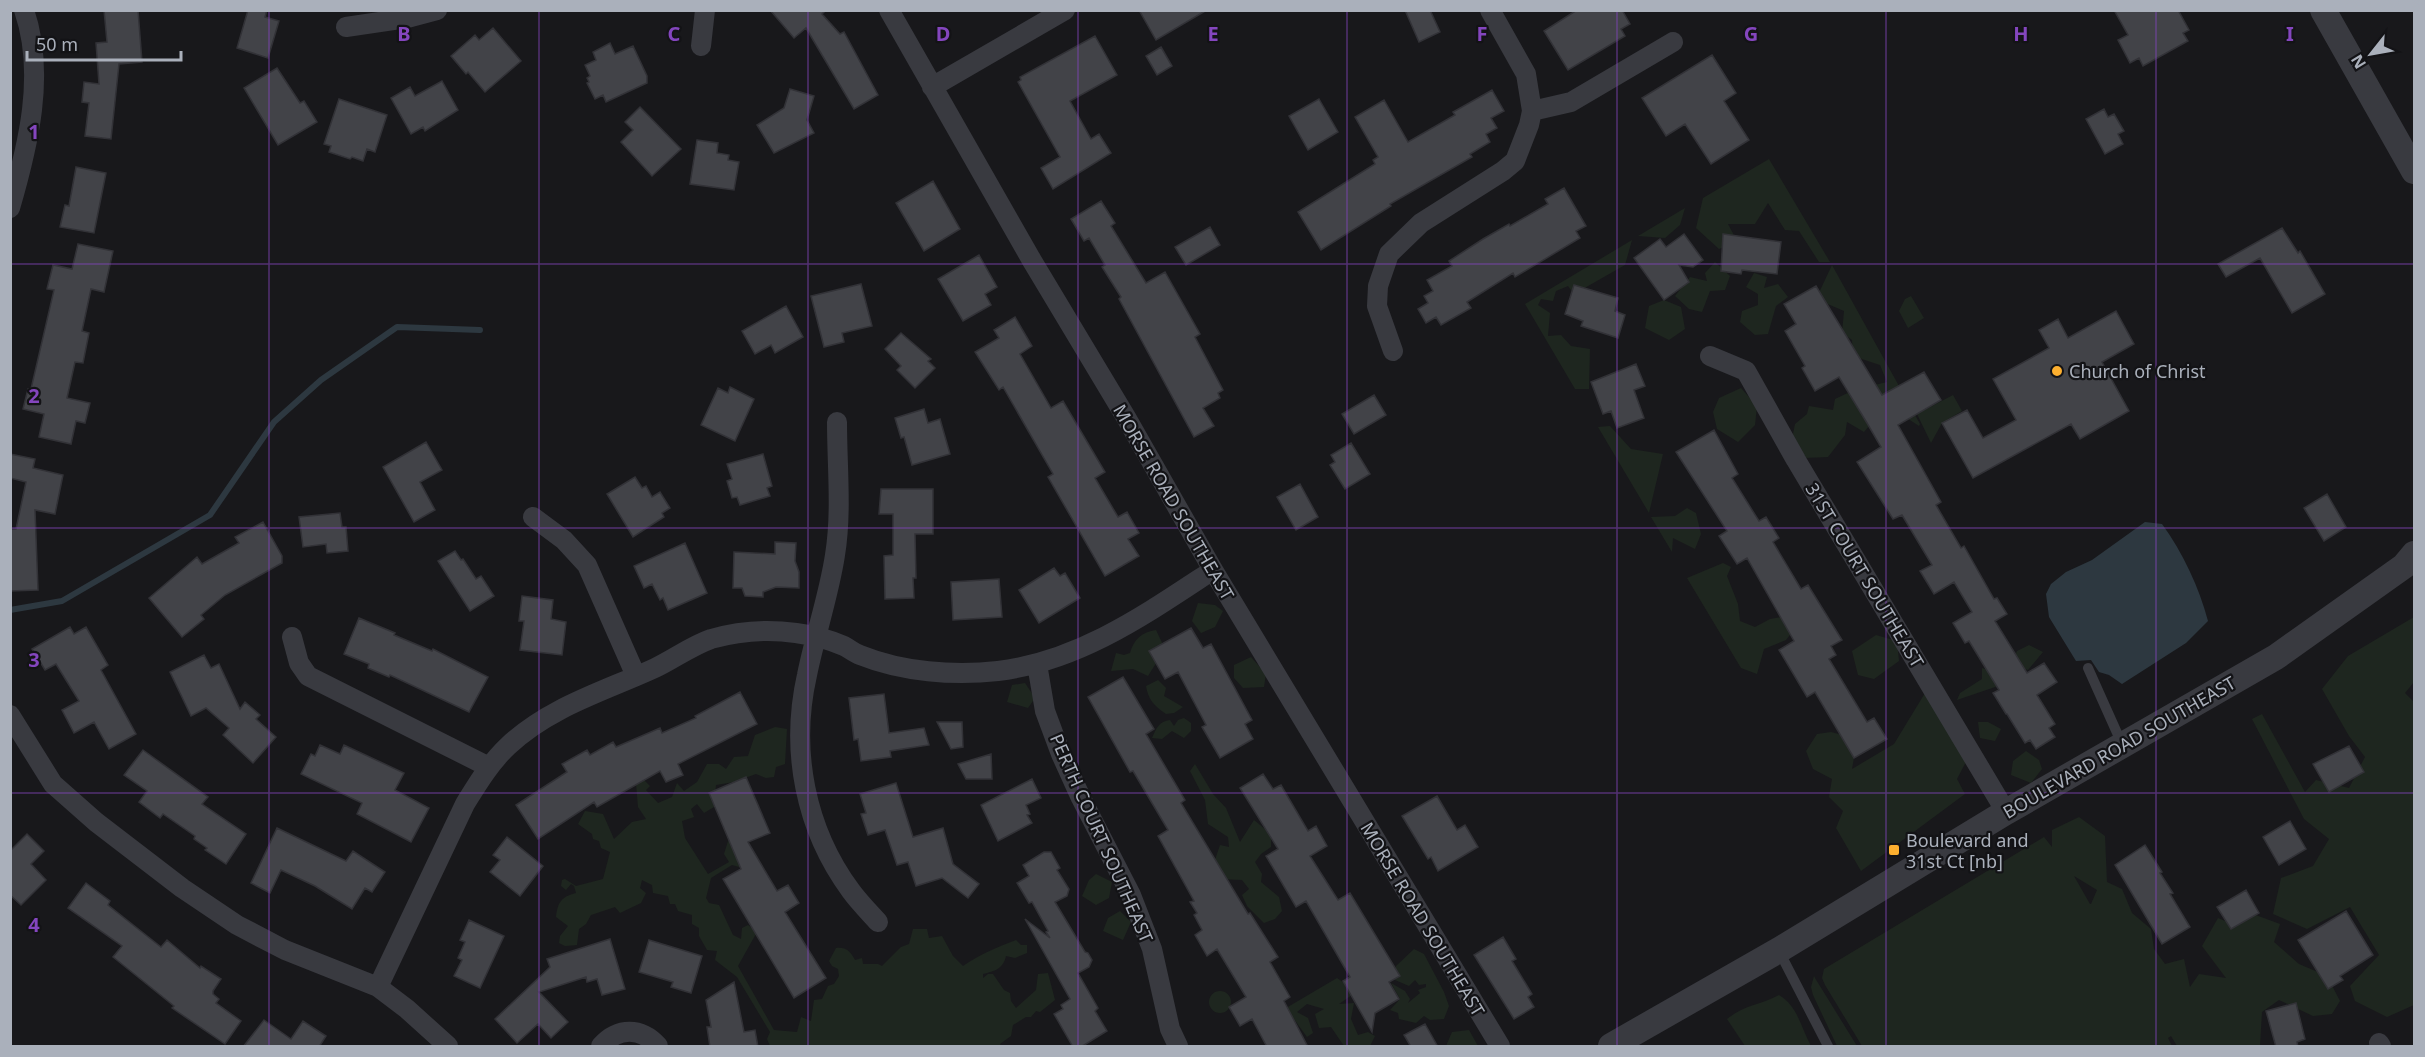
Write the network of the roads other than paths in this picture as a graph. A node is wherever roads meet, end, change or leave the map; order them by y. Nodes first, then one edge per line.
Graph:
1 (24, 10) edge
2 (437, 10) edge
3 (705, 10) edge
4 (889, 10) edge
5 (1065, 10) edge
6 (1490, 10) edge
7 (2323, 10) edge
8 (346, 27) dead end
9 (1673, 42) dead end
10 (701, 46) dead end
11 (932, 87) junction
12 (1532, 111) junction
13 (2415, 171) edge
14 (10, 208) edge
15 (1393, 351) dead end
16 (1710, 356) dead end
17 (837, 422) dead end
18 (533, 517) dead end
19 (2411, 561) edge
20 (1213, 570) junction
21 (292, 637) dead end
22 (817, 637) junction
23 (1036, 664) junction
24 (2088, 668) dead end
25 (636, 676) junction
26 (10, 716) edge
27 (2122, 744) junction
28 (489, 767) junction
29 (2006, 812) junction
30 (878, 922) dead end
31 (1779, 950) junction
32 (378, 987) junction
33 (448, 1047) edge
34 (601, 1047) edge
35 (658, 1047) edge
36 (1178, 1047) edge
37 (1500, 1047) edge
38 (1611, 1047) edge
39 (1828, 1047) edge

1 - 14 street
2 - 8 street
3 - 10 street
4 - 11 street, MORSE ROAD SOUTHEAST
5 - 11 street
6 - 12 street
7 - 13 street
9 - 12 street
11 - 20 street, MORSE ROAD SOUTHEAST
12 - 15 street
16 - 29 street, 31ST COURT SOUTHEAST
17 - 22 street
18 - 25 street
19 - 27 street, BOULEVARD ROAD SOUTHEAST
20 - 23 street
20 - 37 street, MORSE ROAD SOUTHEAST
21 - 28 street
22 - 23 street
22 - 25 street
22 - 30 street
23 - 36 street, PERTH COURT SOUTHEAST
24 - 27 lane
25 - 28 street
26 - 32 street
27 - 29 street, BOULEVARD ROAD SOUTHEAST
28 - 32 street
29 - 31 street, BOULEVARD ROAD SOUTHEAST
31 - 38 street, BOULEVARD ROAD SOUTHEAST
31 - 39 lane
32 - 33 street
34 - 35 street

